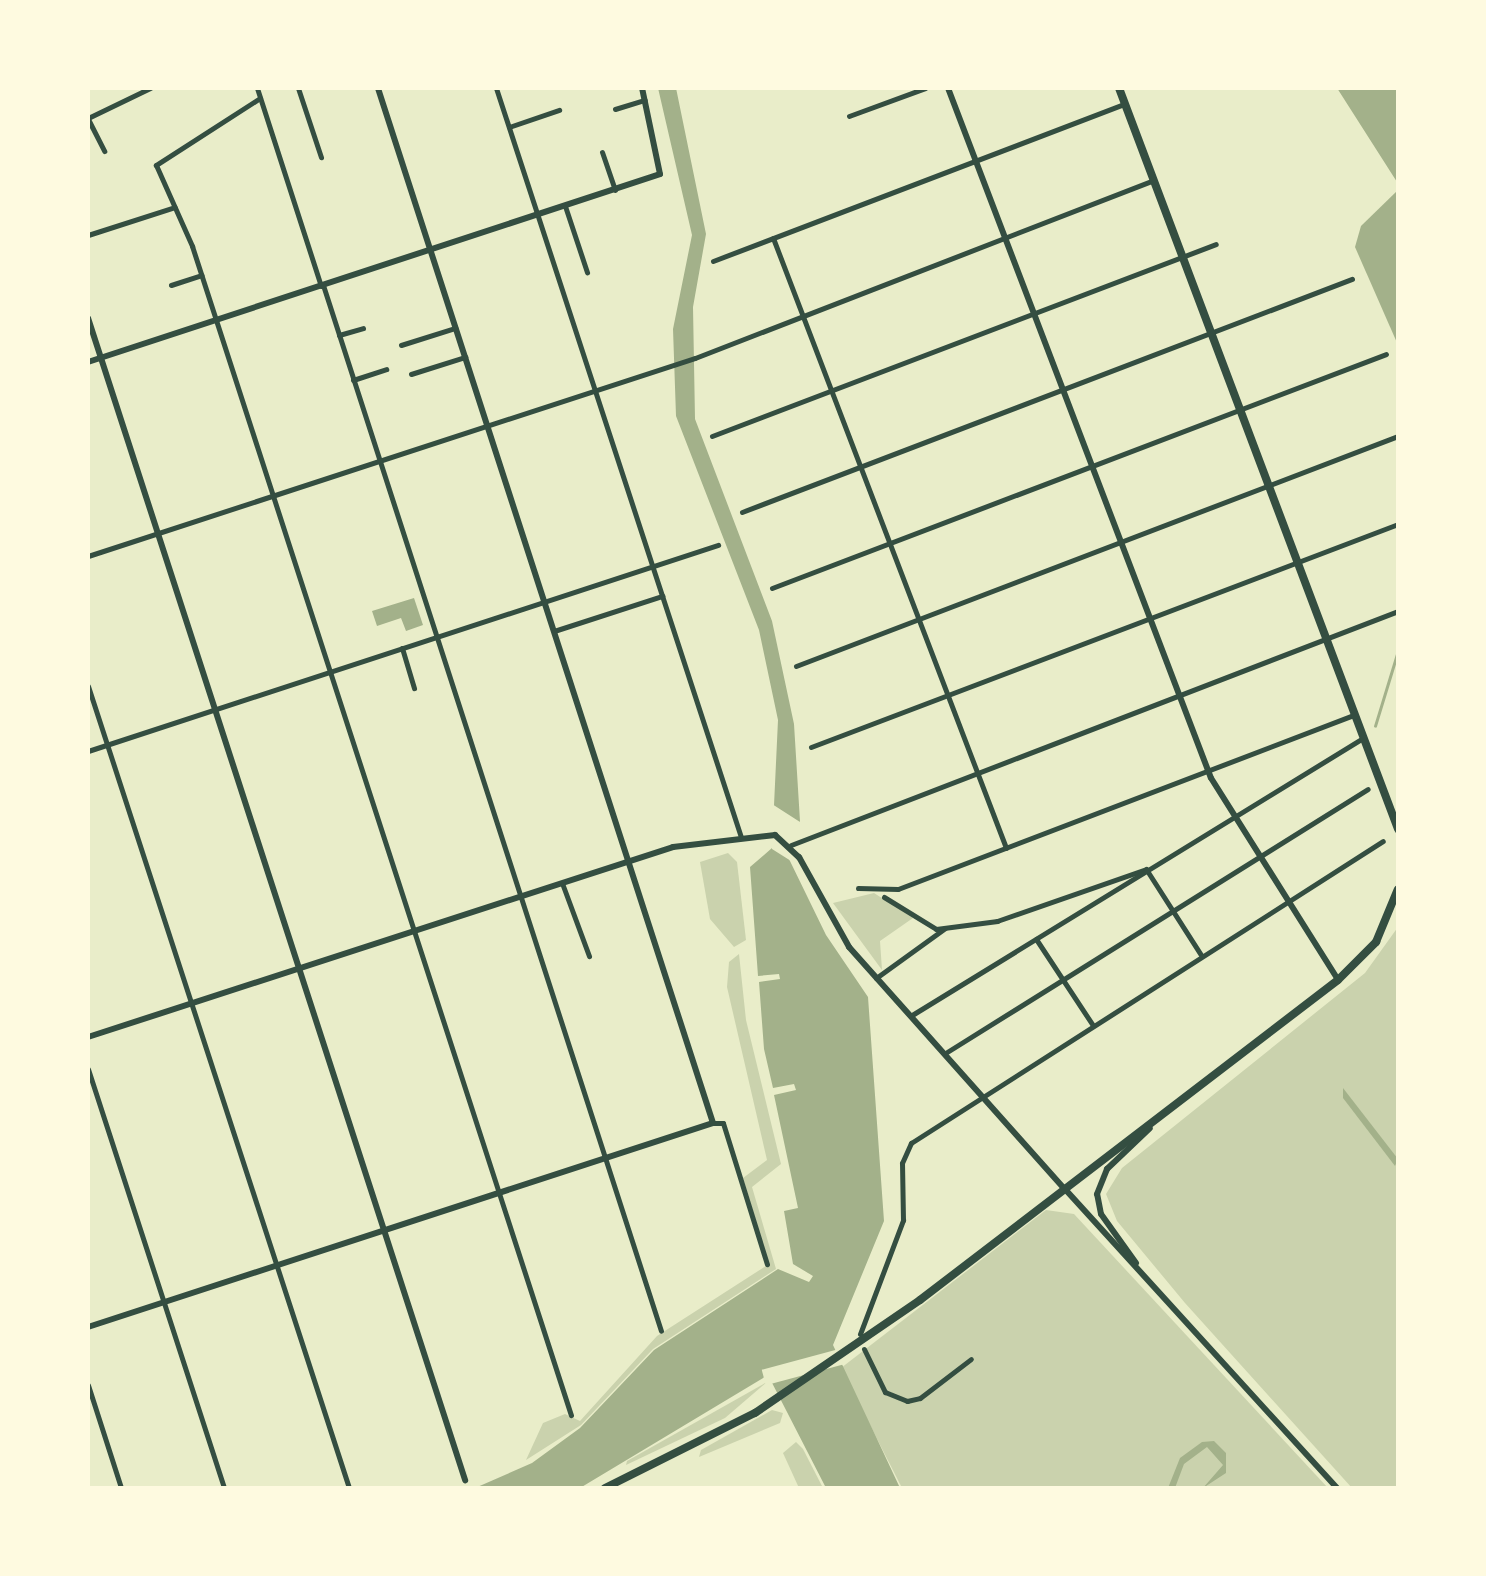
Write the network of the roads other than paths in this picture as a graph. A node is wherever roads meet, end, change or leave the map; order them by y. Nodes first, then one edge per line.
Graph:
1 (128, 88) edge
2 (150, 88) edge
3 (257, 88) edge
4 (298, 88) edge
5 (378, 88) edge
6 (496, 88) edge
7 (642, 88) edge
8 (924, 88) edge
9 (948, 88) edge
10 (1119, 88) edge
11 (132, 96) junction
12 (260, 98) junction
13 (645, 100) junction
14 (1125, 104) junction
15 (616, 109) dead end
16 (559, 110) dead end
17 (849, 116) dead end
18 (88, 118) edge
19 (509, 127) junction
20 (104, 150) dead end
21 (602, 152) dead end
22 (321, 157) dead end
23 (976, 160) junction
24 (1154, 180) junction
25 (614, 190) junction
26 (565, 206) junction
27 (176, 207) junction
28 (538, 215) junction
29 (88, 235) edge
30 (1005, 237) junction
31 (773, 238) junction
32 (1216, 244) dead end
33 (430, 250) junction
34 (1183, 256) junction
35 (713, 260) dead end
36 (587, 272) dead end
37 (201, 275) junction
38 (1352, 279) dead end
39 (171, 285) dead end
40 (322, 286) junction
41 (1034, 313) junction
42 (802, 314) junction
43 (88, 318) edge
44 (216, 320) junction
45 (363, 328) dead end
46 (456, 328) junction
47 (1212, 332) junction
48 (339, 336) junction
49 (401, 345) dead end
50 (1386, 354) dead end
51 (465, 357) junction
52 (100, 358) junction
53 (88, 362) edge
54 (386, 369) dead end
55 (411, 374) dead end
56 (353, 380) junction
57 (831, 390) junction
58 (1062, 390) junction
59 (595, 391) junction
60 (1241, 409) junction
61 (487, 426) junction
62 (712, 436) dead end
63 (1398, 436) edge
64 (379, 462) junction
65 (860, 466) junction
66 (1092, 466) junction
67 (1270, 485) junction
68 (273, 496) junction
69 (742, 512) dead end
70 (1398, 524) edge
71 (158, 534) junction
72 (1121, 542) junction
73 (890, 543) junction
74 (718, 544) dead end
75 (88, 556) edge
76 (1299, 561) junction
77 (652, 566) junction
78 (772, 588) dead end
79 (662, 596) junction
80 (544, 602) junction
81 (1398, 612) edge
82 (1150, 618) junction
83 (918, 620) junction
84 (554, 631) junction
85 (436, 637) junction
86 (1328, 638) junction
87 (402, 648) junction
88 (796, 666) dead end
89 (330, 672) junction
90 (88, 686) edge
91 (414, 688) dead end
92 (948, 695) junction
93 (1180, 695) junction
94 (215, 709) junction
95 (1357, 714) junction
96 (1365, 736) junction
97 (107, 744) junction
98 (811, 747) dead end
99 (88, 751) edge
100 (1208, 771) junction
101 (977, 772) junction
102 (1368, 789) dead end
103 (1232, 815) junction
104 (1398, 829) edge
105 (741, 837) junction
106 (1383, 841) dead end
107 (791, 845) junction
108 (1006, 848) junction
109 (1260, 858) junction
110 (629, 862) junction
111 (1146, 869) junction
112 (562, 884) junction
113 (858, 888) dead end
114 (1398, 889) edge
115 (520, 897) junction
116 (884, 897) dead end
117 (1287, 902) junction
118 (1174, 912) junction
119 (946, 928) junction
120 (414, 931) junction
121 (1036, 938) junction
122 (589, 956) dead end
123 (1201, 956) junction
124 (299, 968) junction
125 (876, 978) junction
126 (1063, 980) junction
127 (1338, 980) junction
128 (191, 1004) junction
129 (912, 1016) junction
130 (1092, 1024) junction
131 (88, 1037) edge
132 (947, 1052) junction
133 (88, 1069) edge
134 (984, 1092) junction
135 (1172, 1106) junction
136 (713, 1124) junction
137 (605, 1158) junction
138 (1063, 1187) junction
139 (499, 1193) junction
140 (384, 1230) junction
141 (767, 1264) dead end
142 (276, 1265) junction
143 (1158, 1292) junction
144 (163, 1302) junction
145 (88, 1327) edge
146 (660, 1331) dead end
147 (860, 1334) dead end
148 (864, 1349) dead end
149 (971, 1359) dead end
150 (88, 1385) edge
151 (571, 1415) dead end
152 (465, 1480) dead end
153 (121, 1488) edge
154 (224, 1488) edge
155 (349, 1488) edge
156 (605, 1488) edge
157 (1337, 1488) edge

1 - 11 street
2 - 11 street
3 - 12 street
4 - 22 street
5 - 33 street
6 - 19 street
7 - 13 street
8 - 17 street
9 - 23 street
10 - 14 main road
11 - 18 street
12 - 27 street
12 - 40 street
13 - 15 street
13 - 25 street
14 - 23 street
14 - 24 main road
16 - 19 street
18 - 20 street
19 - 28 street
21 - 25 street
23 - 30 street
23 - 31 street
24 - 30 street
24 - 34 main road
25 - 26 street
26 - 28 street
26 - 36 street
27 - 29 street
27 - 37 street
28 - 33 street
28 - 59 street
30 - 41 street
30 - 42 street
31 - 35 street
31 - 42 street
32 - 34 street
33 - 40 street
33 - 46 street
34 - 41 street
34 - 47 main road
37 - 39 street
37 - 44 street
38 - 47 street
40 - 44 street
40 - 48 street
41 - 57 street
41 - 58 street
42 - 57 street
42 - 59 street
43 - 52 street
44 - 52 street
44 - 68 street
45 - 48 street
46 - 49 street
46 - 51 street
47 - 58 street
47 - 60 main road
48 - 56 street
50 - 60 street
51 - 55 street
51 - 61 street
52 - 53 street
52 - 71 street
54 - 56 street
56 - 64 street
57 - 62 street
57 - 65 street
58 - 65 street
58 - 66 street
59 - 61 street
59 - 77 street
60 - 66 street
60 - 67 main road
61 - 64 street
61 - 80 street
63 - 67 street
64 - 68 street
64 - 85 street
65 - 69 street
65 - 73 street
66 - 72 street
66 - 73 street
67 - 72 street
67 - 76 main road
68 - 71 street
68 - 89 street
70 - 76 street
71 - 75 street
71 - 94 street
72 - 82 street
72 - 83 street
73 - 78 street
73 - 83 street
74 - 77 street
76 - 82 street
76 - 86 main road
77 - 79 street
77 - 80 street
79 - 84 street
79 - 105 street
80 - 84 street
80 - 85 street
81 - 86 street
82 - 92 street
82 - 93 street
83 - 88 street
83 - 92 street
84 - 110 street
85 - 87 street
85 - 115 street
86 - 93 street
86 - 95 main road
87 - 89 street
87 - 91 street
89 - 94 street
89 - 120 street
90 - 97 street
92 - 98 street
92 - 101 street
93 - 100 street
93 - 101 street
94 - 97 street
94 - 124 street
95 - 96 main road
95 - 100 street
96 - 103 street
96 - 104 main road
97 - 99 street
97 - 128 street
100 - 103 street
100 - 108 street
101 - 107 street
101 - 108 street
102 - 109 street
103 - 109 street
103 - 111 street
105 - 107 street
105 - 110 street
106 - 117 street
107 - 125 street
108 - 113 street
109 - 117 street
109 - 118 street
110 - 112 street
110 - 136 street
111 - 118 street
111 - 119 street
111 - 121 street
112 - 115 street
112 - 122 street
114 - 127 main road
115 - 120 street
115 - 137 street
116 - 119 street
117 - 123 street
117 - 127 street
118 - 123 street
118 - 126 street
119 - 125 street
120 - 124 street
120 - 139 street
121 - 126 street
121 - 129 street
123 - 130 street
124 - 128 street
124 - 140 street
125 - 129 street
126 - 130 street
126 - 132 street
127 - 135 main road
128 - 131 street
128 - 142 street
129 - 132 street
130 - 134 street
132 - 134 street
133 - 144 street
134 - 138 street
134 - 147 street
135 - 138 main road
135 - 143 street
136 - 137 street
136 - 141 street
137 - 139 street
137 - 146 street
138 - 143 street
138 - 156 main road
139 - 140 street
139 - 151 street
140 - 142 street
140 - 152 street
142 - 144 street
142 - 155 street
143 - 157 street
144 - 145 street
144 - 154 street
148 - 149 street
150 - 153 street

